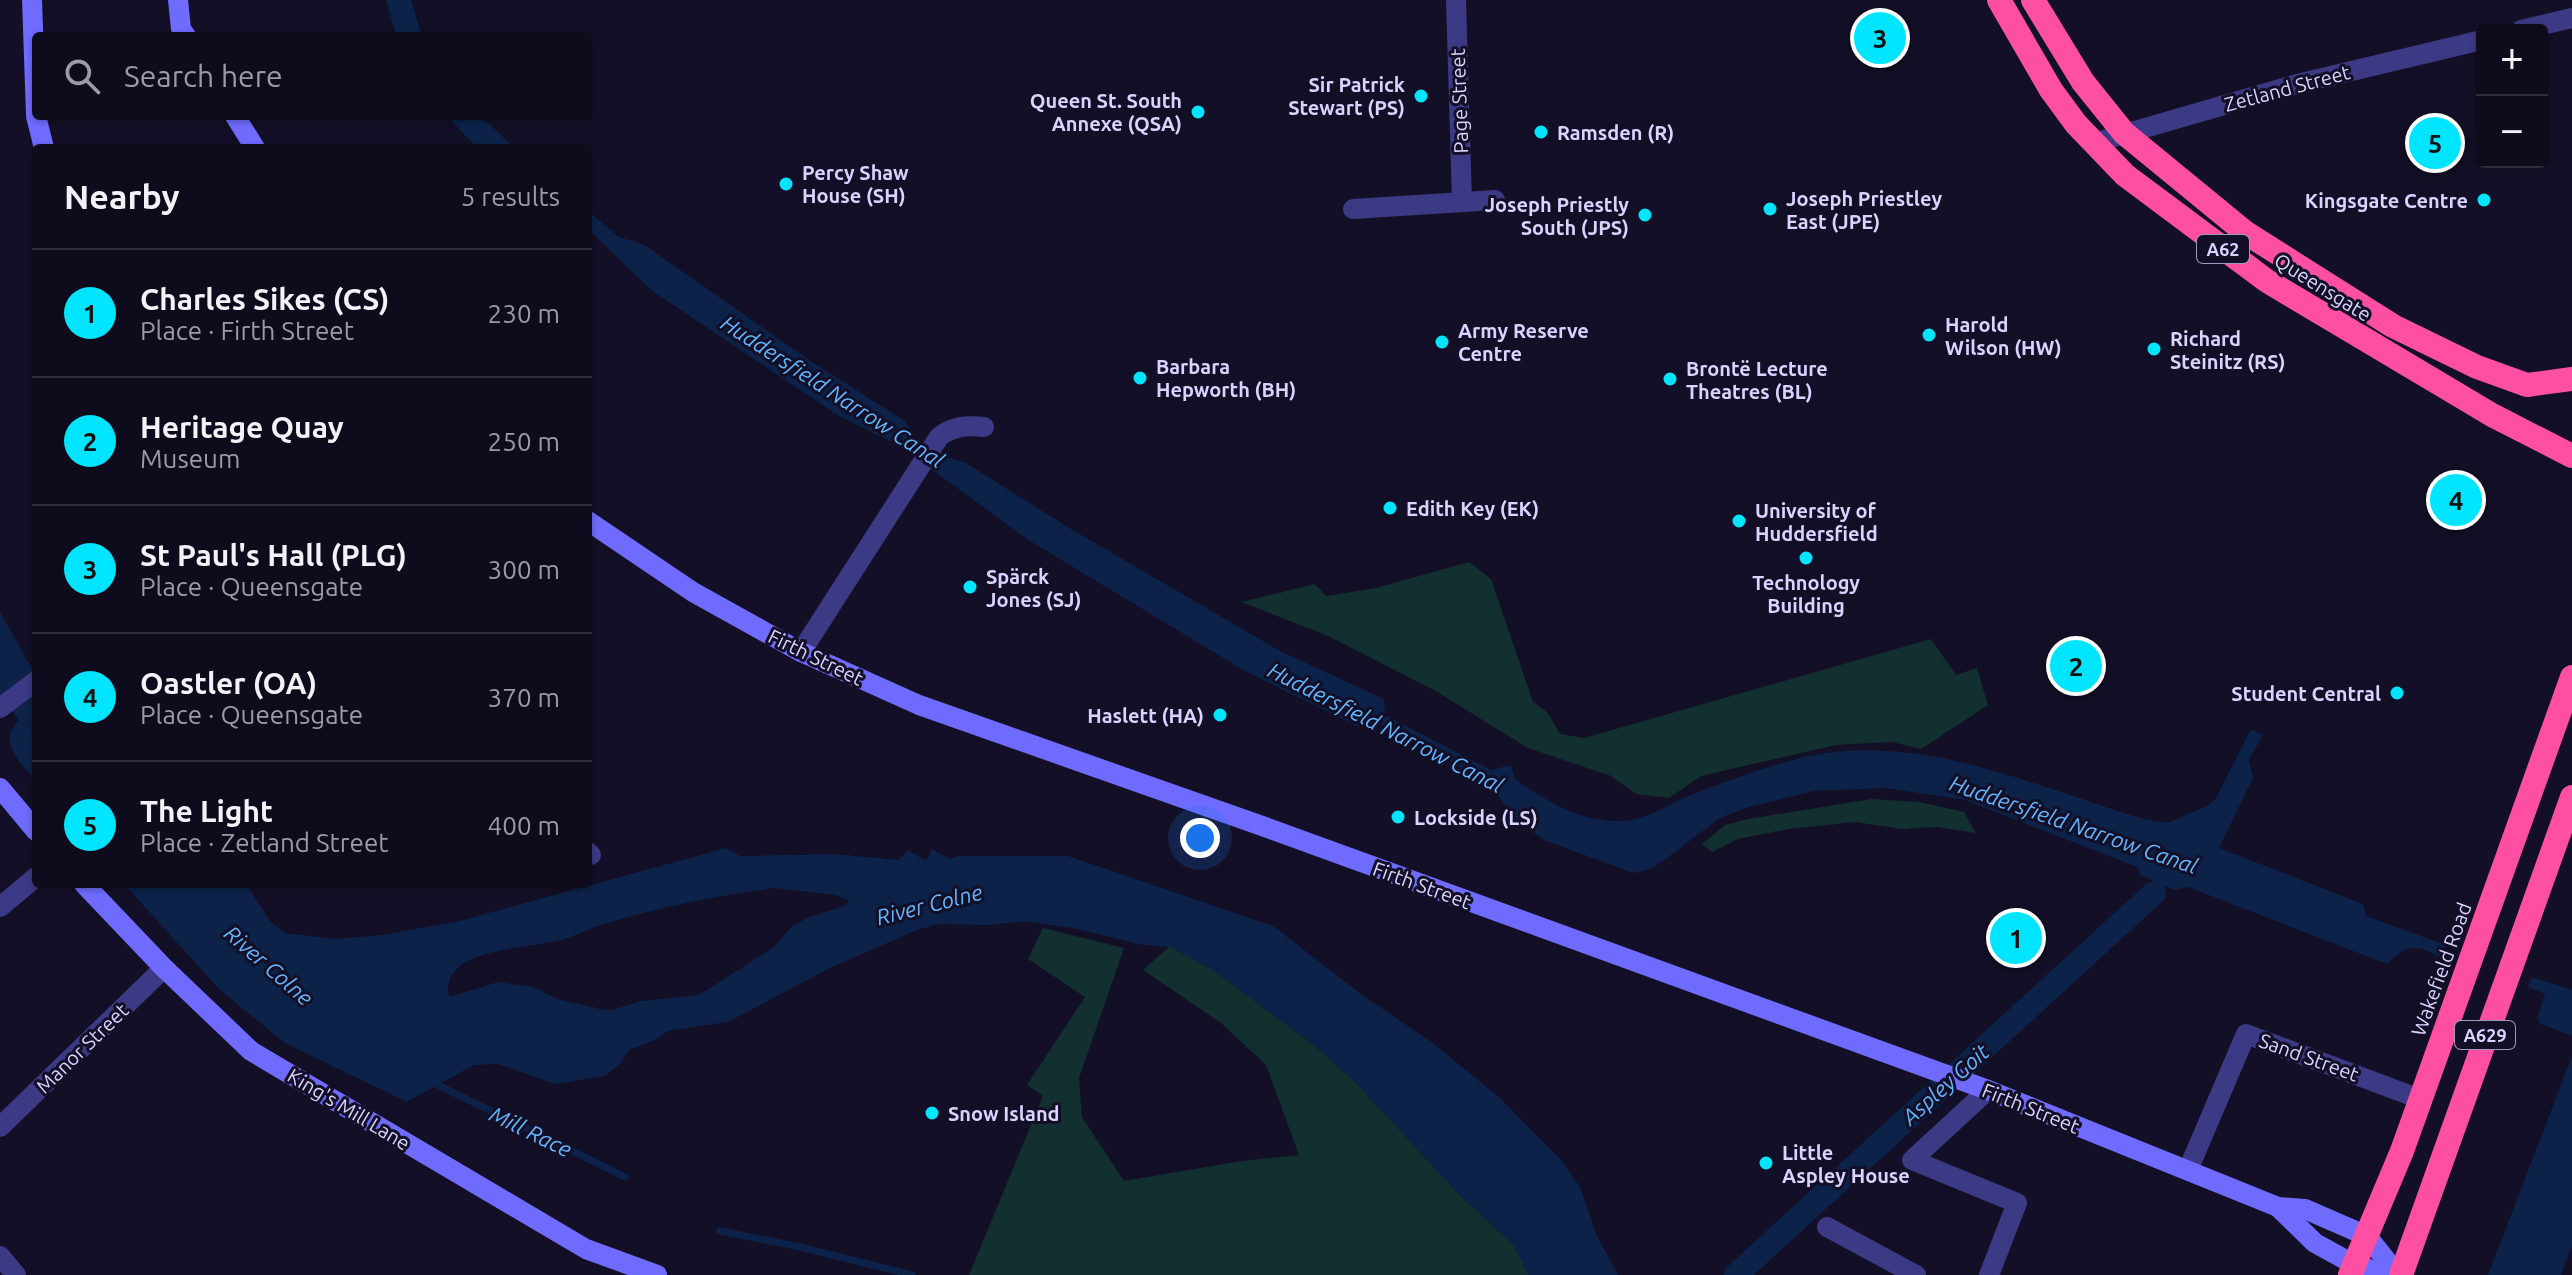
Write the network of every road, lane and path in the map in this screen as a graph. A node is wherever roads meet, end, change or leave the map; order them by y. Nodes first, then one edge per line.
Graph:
1 (32, 0) edge
2 (178, 0) edge
3 (1456, 0) edge
4 (1999, 0) edge
5 (2033, 0) edge
6 (2572, 18) edge
7 (2546, 24) edge
8 (33, 32) edge
9 (183, 32) edge
10 (2476, 41) edge
11 (37, 120) edge
12 (238, 120) edge
13 (2124, 133) junction
14 (2093, 143) junction
15 (43, 144) edge
16 (252, 144) edge
17 (1495, 200) dead end
18 (1462, 202) junction
19 (1353, 209) dead end
20 (2572, 379) edge
21 (984, 427) dead end
22 (2572, 456) edge
23 (592, 524) edge
24 (801, 652) junction
25 (2572, 677) edge
26 (32, 684) edge
27 (0, 708) edge
28 (0, 788) edge
29 (2572, 797) edge
30 (32, 826) edge
31 (32, 880) edge
32 (88, 888) edge
33 (0, 907) edge
34 (164, 968) junction
35 (1980, 1087) junction
36 (2420, 1099) junction
37 (0, 1127) edge
38 (2188, 1170) junction
39 (2278, 1207) junction
40 (1827, 1227) dead end
41 (2367, 1236) junction
42 (0, 1256) edge
43 (2352, 1270) edge
44 (16, 1275) edge
45 (657, 1275) edge
46 (1916, 1275) edge
47 (1989, 1275) edge
48 (2390, 1275) edge
49 (2400, 1275) edge

1 - 8 main road
2 - 9 main road
3 - 18 street, Page Street
4 - 14 highway, Queensgate / A62
5 - 13 highway, Queensgate / A62
6 - 7 street
10 - 13 street, Zetland Street
11 - 15 main road
12 - 16 main road
13 - 14 street, Zetland Street
13 - 20 highway, Queensgate / A62
14 - 22 highway, Queensgate / A62
17 - 18 street
18 - 19 street
21 - 24 street
23 - 24 main road, Firth Street
24 - 35 main road, Firth Street
25 - 36 highway, Wakefield Road / A629
26 - 27 street
28 - 30 main road
29 - 49 highway, A629
31 - 33 street
32 - 34 main road, King's Mill Lane
34 - 37 street, Manor Street
34 - 45 main road, King's Mill Lane
35 - 38 main road, Firth Street
35 - 47 street
36 - 38 street, Sand Street
36 - 41 highway, Wakefield Road / A629
38 - 39 main road, Firth Street
39 - 41 main road, Firth Street
39 - 43 main road, Firth Street
40 - 46 street
41 - 43 highway, Wakefield Road / A629
41 - 49 main road
42 - 44 street
43 - 48 main road, Firth Street

